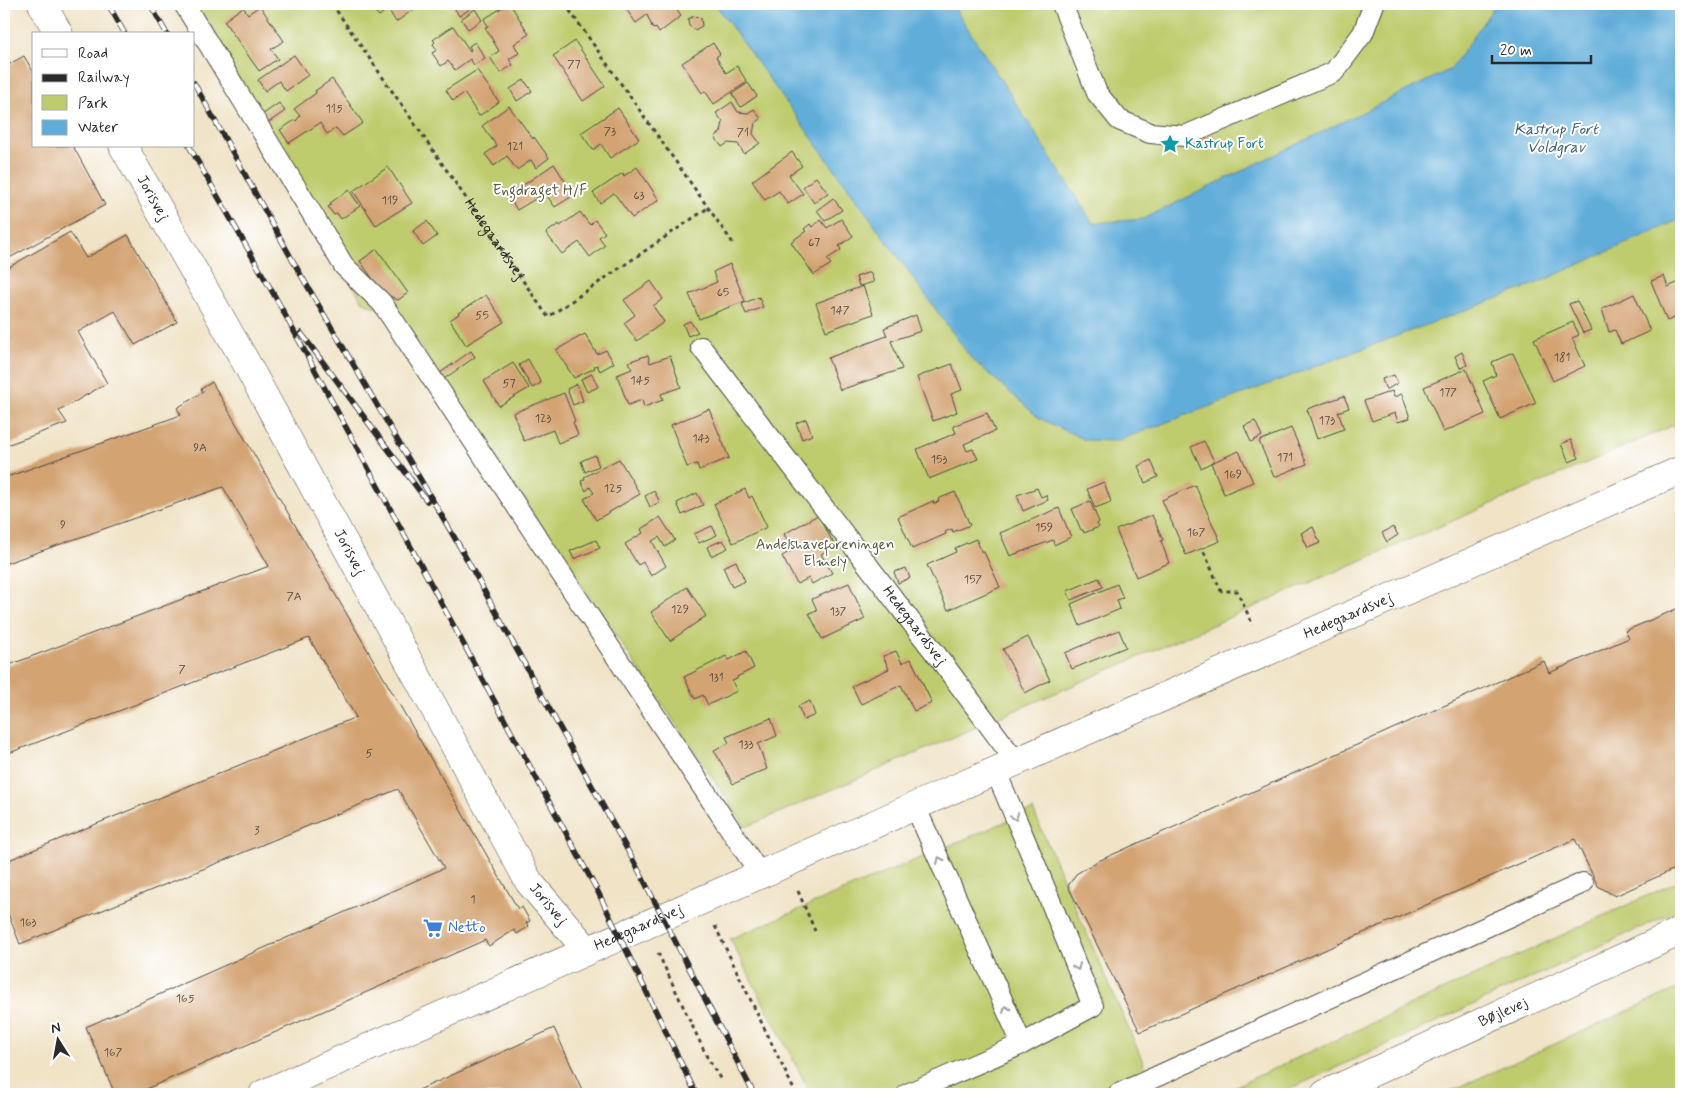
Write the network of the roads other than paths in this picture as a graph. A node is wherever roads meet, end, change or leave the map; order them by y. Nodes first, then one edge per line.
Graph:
1 (42, 4) edge
2 (184, 4) edge
3 (1062, 4) edge
4 (1374, 4) edge
5 (58, 32) edge
6 (124, 148) edge
7 (701, 347) dead end
8 (1681, 470) edge
9 (1006, 767) junction
10 (915, 806) junction
11 (760, 874) junction
12 (1583, 882) dead end
13 (1681, 931) edge
14 (587, 950) junction
15 (1022, 1044) junction
16 (263, 1094) edge
17 (908, 1094) edge
18 (1118, 1094) edge
19 (1325, 1094) edge

1 - 5 street
2 - 11 lane
3 - 4 lane
6 - 14 street, Jorisvej
7 - 9 lane, Hedegaardsvej
8 - 9 street, Hedegaardsvej
9 - 10 street, Hedegaardsvej
9 -> 15 lane
10 - 11 street, Hedegaardsvej
15 -> 10 lane
11 - 14 street, Hedegaardsvej
12 - 18 lane
13 - 19 street, Bøjlevej
14 - 16 street, Hedegaardsvej
15 - 17 lane

